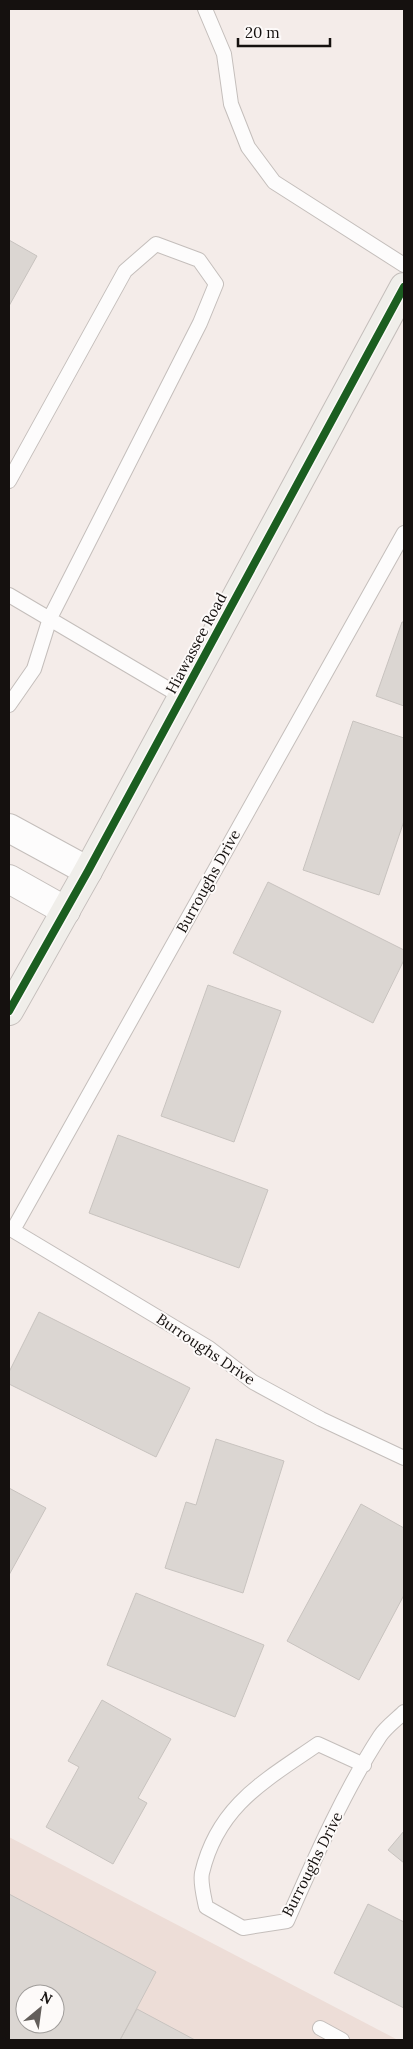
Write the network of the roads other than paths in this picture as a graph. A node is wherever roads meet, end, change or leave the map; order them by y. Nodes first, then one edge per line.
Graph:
1 (205, 9) edge
2 (404, 265) edge
3 (404, 288) edge
4 (9, 481) edge
5 (404, 532) edge
6 (9, 595) edge
7 (50, 618) junction
8 (182, 697) junction
9 (9, 705) edge
10 (9, 828) edge
11 (88, 871) junction
12 (9, 878) edge
13 (66, 911) junction
14 (9, 1011) edge
15 (11, 1229) edge
16 (404, 1458) edge
17 (404, 1712) edge
18 (364, 1765) junction
19 (320, 2028) dead end
20 (342, 2040) edge

1 - 2 lane
3 - 8 street, Hiawassee Road
4 - 7 lane
5 - 15 lane, Burroughs Drive
6 - 7 lane
7 - 8 lane
7 - 9 lane
8 - 11 street, Hiawassee Road
10 - 11 street
11 - 13 street, Hiawassee Road
12 - 13 street
13 - 14 street, Hiawassee Road
15 - 16 lane, Burroughs Drive
17 - 18 lane, Burroughs Drive
18 - 18 lane, Burroughs Drive
19 - 20 lane

